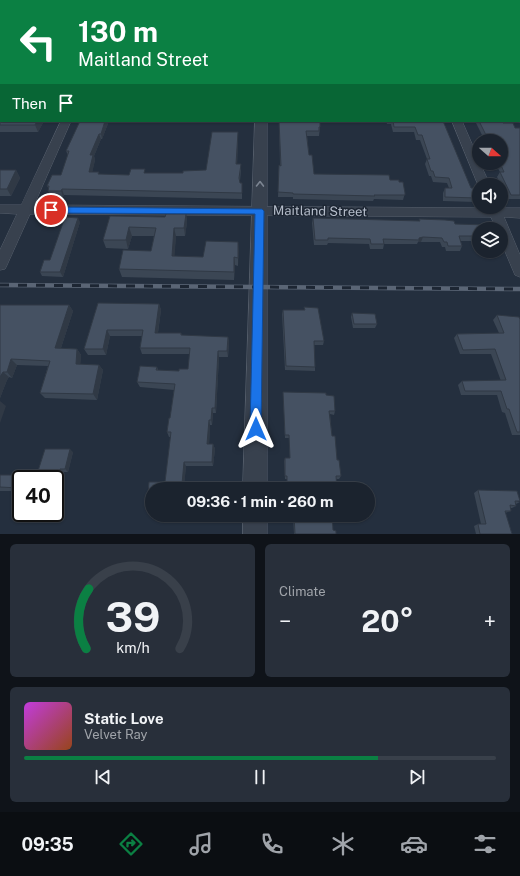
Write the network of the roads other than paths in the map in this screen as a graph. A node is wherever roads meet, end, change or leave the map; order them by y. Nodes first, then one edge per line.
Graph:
1 (66, 122) edge
2 (261, 122) edge
3 (457, 122) edge
4 (481, 178) edge
5 (0, 209) edge
6 (26, 209) junction
7 (472, 210) edge
8 (259, 211) junction
9 (508, 212) edge
10 (520, 213) edge
11 (496, 214) edge
12 (0, 265) edge
13 (520, 271) edge
14 (255, 482) edge
15 (255, 522) edge
16 (254, 534) edge

1 - 6 street
8 -> 2 street
3 - 4 street
5 - 6 street, Maitland Street
6 - 8 street, Maitland Street
6 - 12 street
7 - 8 street, Maitland Street
8 - 14 street
9 - 10 street, Maitland Street
11 - 13 street
15 - 16 street

